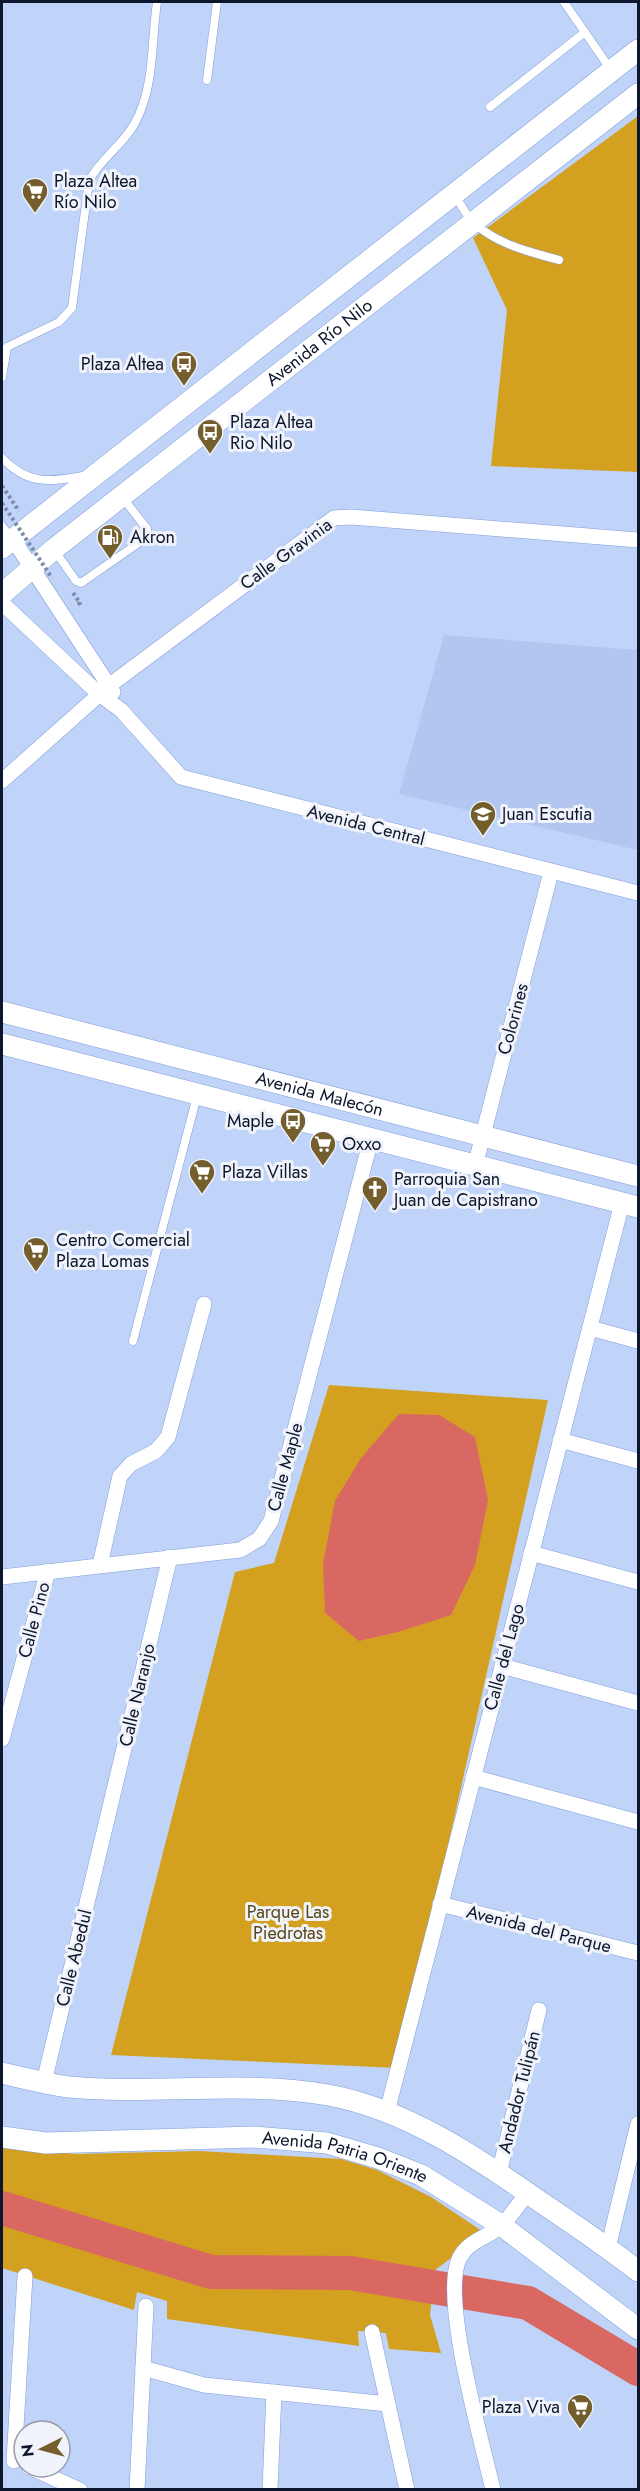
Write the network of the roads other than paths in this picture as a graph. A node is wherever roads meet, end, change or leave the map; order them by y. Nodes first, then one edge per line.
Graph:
1 (157, 2) edge
2 (217, 2) edge
3 (564, 2) edge
4 (585, 32) junction
5 (639, 50) edge
6 (612, 71) junction
7 (207, 80) dead end
8 (639, 94) edge
9 (490, 107) dead end
10 (454, 194) junction
11 (473, 222) junction
12 (559, 260) dead end
13 (4, 345) edge
14 (2, 377) edge
15 (125, 452) junction
16 (2, 458) edge
17 (97, 474) junction
18 (141, 482) junction
19 (122, 496) junction
20 (11, 535) edge
21 (639, 540) edge
22 (54, 549) junction
23 (33, 567) junction
24 (2, 594) edge
25 (2, 603) edge
26 (105, 689) junction
27 (2, 781) edge
28 (551, 872) junction
29 (639, 893) edge
30 (2, 1012) edge
31 (2, 1044) edge
32 (198, 1095) junction
33 (483, 1136) junction
34 (371, 1139) junction
35 (475, 1166) junction
36 (639, 1176) edge
37 (630, 1205) edge
38 (204, 1304) dead end
39 (590, 1328) junction
40 (133, 1341) dead end
41 (639, 1341) edge
42 (560, 1440) junction
43 (639, 1461) edge
44 (531, 1553) junction
45 (170, 1557) junction
46 (100, 1565) junction
47 (48, 1571) junction
48 (2, 1577) edge
49 (639, 1582) edge
50 (502, 1665) junction
51 (639, 1703) edge
52 (2, 1739) edge
53 (473, 1777) junction
54 (639, 1822) edge
55 (104, 1834) joint
56 (440, 1904) junction
57 (639, 1953) edge
58 (539, 2010) dead end
59 (2, 2073) edge
60 (44, 2082) junction
61 (387, 2112) junction
62 (639, 2124) edge
63 (2, 2137) edge
64 (499, 2173) junction
65 (528, 2193) junction
66 (501, 2225) junction
67 (608, 2248) junction
68 (639, 2271) edge
69 (25, 2276) dead end
70 (146, 2306) dead end
71 (639, 2330) edge
72 (372, 2332) dead end
73 (143, 2368) junction
74 (274, 2392) junction
75 (388, 2404) junction
76 (19, 2419) edge
77 (55, 2479) edge
78 (80, 2490) edge
79 (137, 2490) edge
80 (270, 2490) edge
81 (407, 2490) edge
82 (493, 2490) edge

1 - 13 lane
2 - 7 lane
3 - 4 lane
4 - 6 lane
4 - 9 lane
5 - 6 street, Avenida Río Nilo
6 - 10 street, Avenida Río Nilo
8 - 11 street, Avenida Río Nilo
10 - 11 lane
10 - 15 street, Avenida Río Nilo
11 - 12 lane
11 - 18 street, Avenida Río Nilo
13 - 14 lane
15 - 17 street, Avenida Río Nilo
15 - 18 street
16 - 17 lane
17 - 20 street, Avenida Río Nilo
18 - 19 street, Avenida Río Nilo
19 - 22 street, Avenida Río Nilo
19 - 22 lane
20 - 23 street, Avenida Central
21 - 26 street, Calle Gravinia
22 - 23 street, Avenida Río Nilo
23 - 24 street, Avenida Río Nilo
23 - 26 street, Avenida Central
25 - 26 street, Avenida Central
26 - 27 street, Calle Gravinia
26 - 28 street, Avenida Central
28 - 29 street, Avenida Central
28 - 33 street, Colorines
30 - 33 street, Avenida Malecón
31 - 32 street, Avenida Malecón
32 - 34 street, Avenida Malecón
32 - 40 lane
33 - 35 street, Colorines
33 - 36 street, Avenida Malecón
34 - 35 street, Avenida Malecón
34 - 45 street, Calle Maple
35 - 37 street, Avenida Malecón
37 - 39 street, Calle del Lago
38 - 46 street
39 - 41 street
39 - 42 street, Calle del Lago
42 - 43 street
42 - 44 street, Calle del Lago
44 - 49 street
44 - 50 street, Calle del Lago
45 - 46 street, Calle Maple
45 - 55 street, Calle Naranjo
46 - 47 street, Calle Maple
47 - 48 street, Calle Maple
47 - 52 street, Calle Pino
50 - 51 street
50 - 53 street, Calle del Lago
53 - 54 street
53 - 56 street, Calle del Lago
55 - 60 street, Calle Abedul
56 - 57 street, Avenida del Parque
56 - 61 street, Calle del Lago
58 - 64 street, Andador Tulipán
59 - 60 street
60 - 61 street
61 - 64 street
62 - 67 street
63 - 66 street, Avenida Patria Oriente
64 - 65 street
65 - 66 street
65 - 67 street
66 - 71 street, Avenida Patria Oriente
66 - 82 street
67 - 68 street
69 - 76 street
70 - 73 street
72 - 75 street
73 - 74 street
73 - 79 street
74 - 75 street
74 - 80 street
75 - 81 street
77 - 78 street

